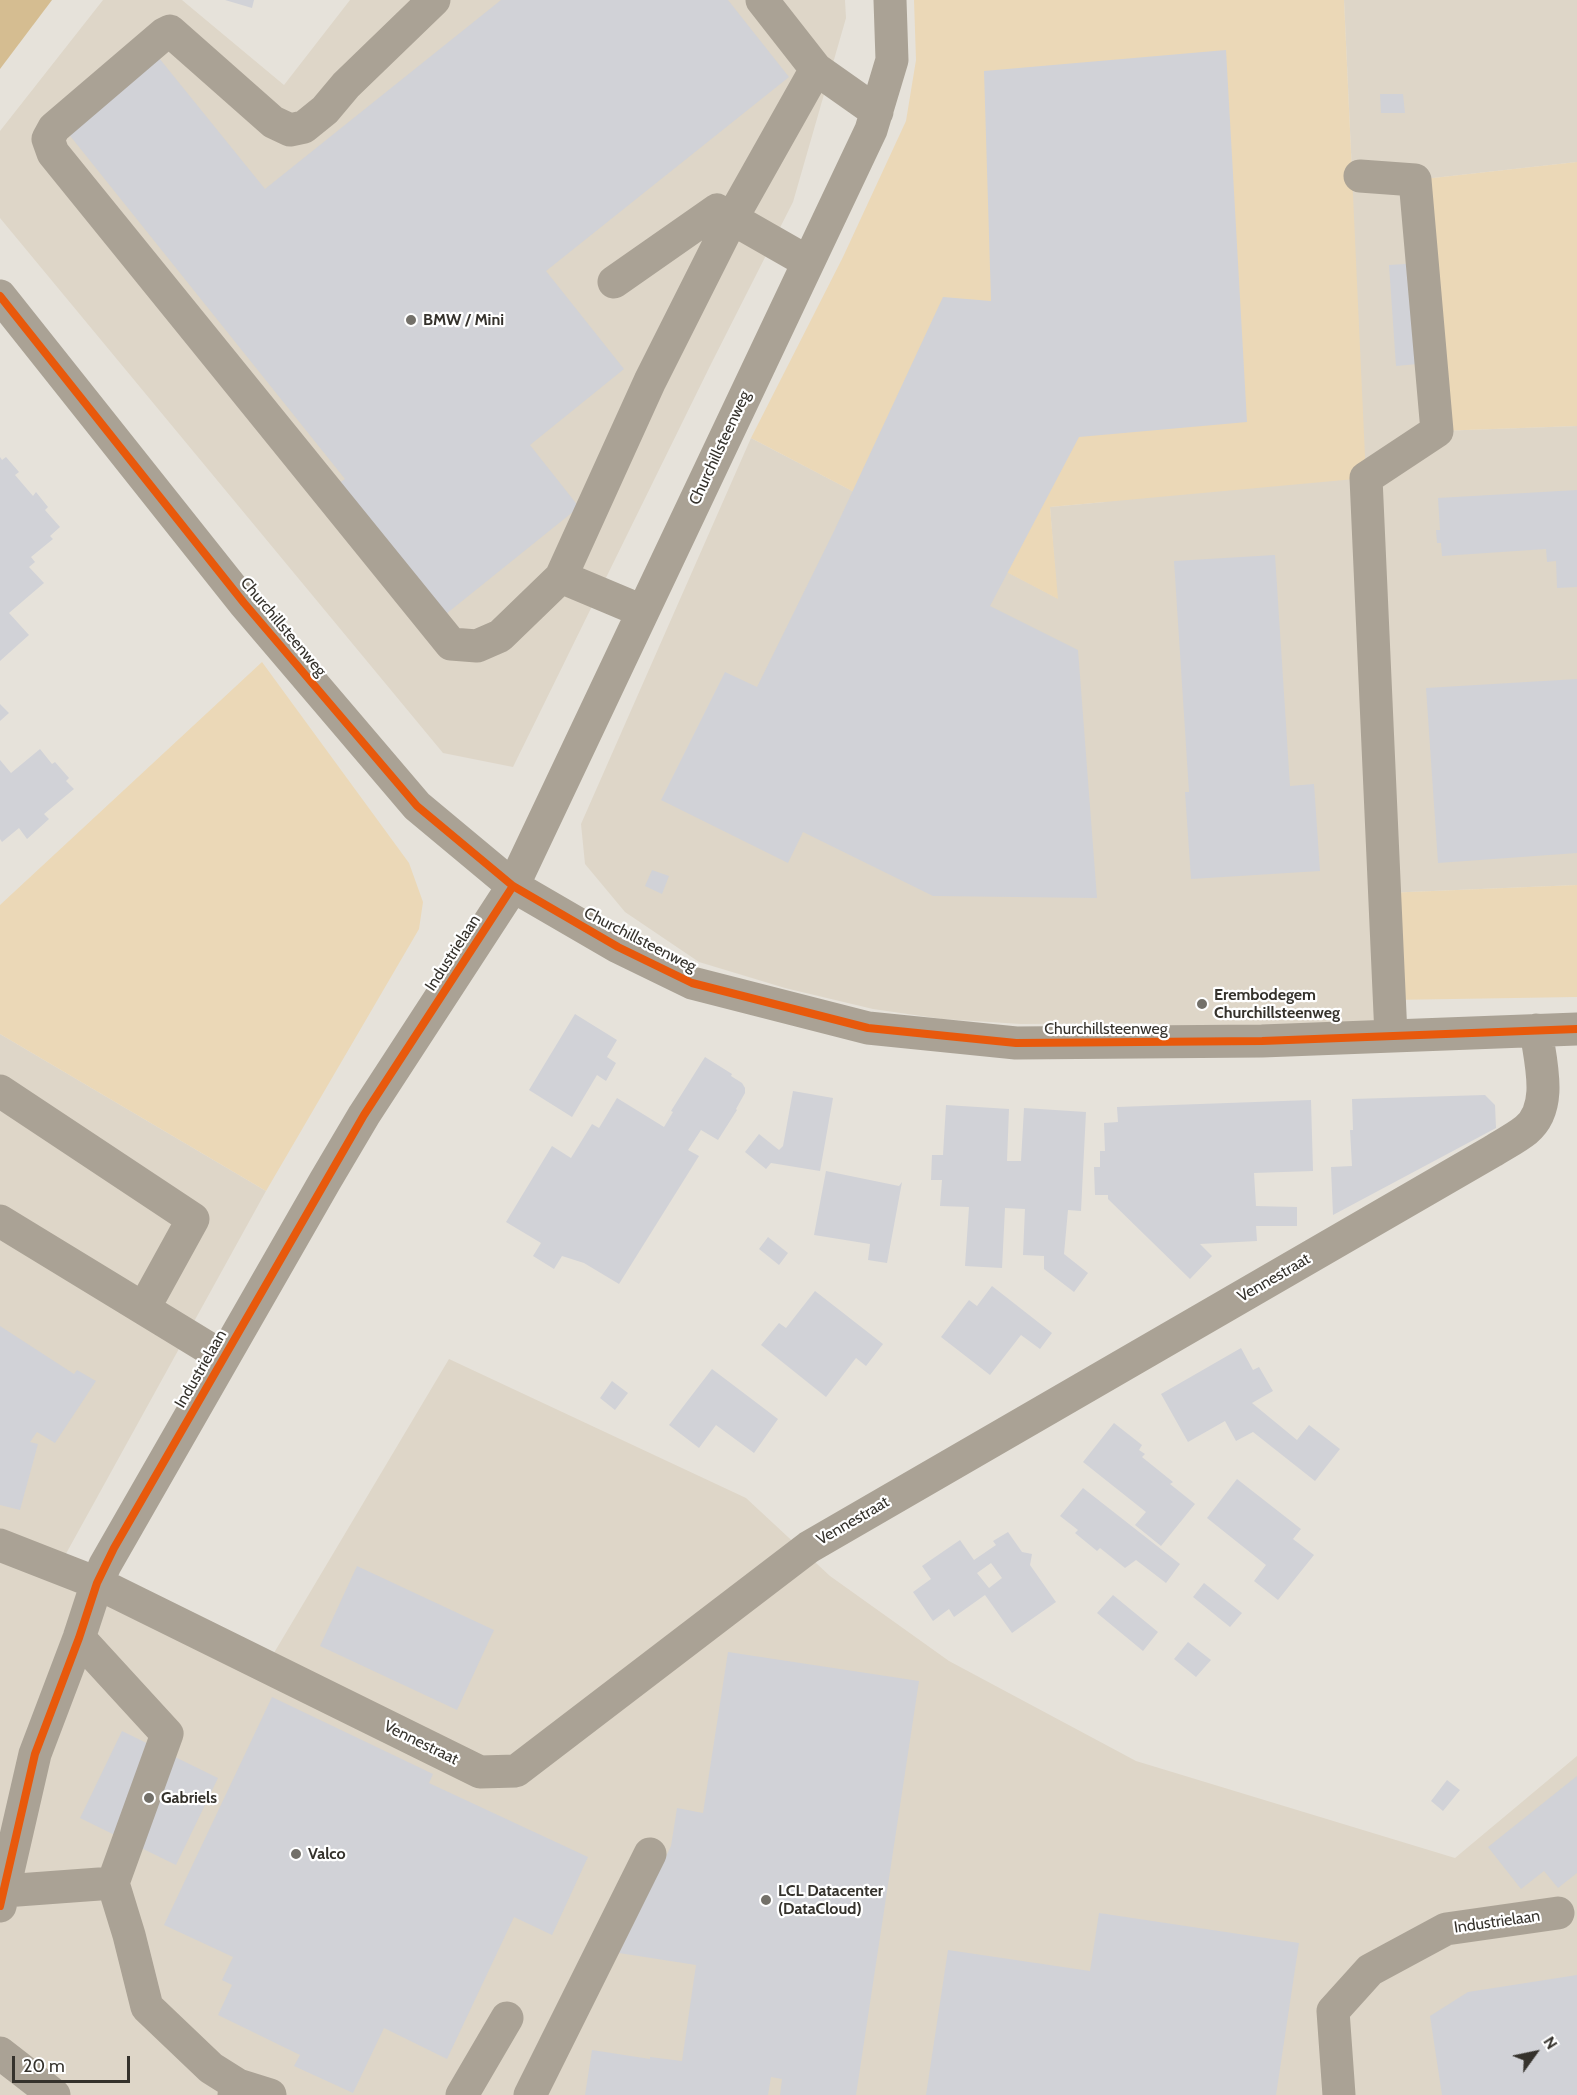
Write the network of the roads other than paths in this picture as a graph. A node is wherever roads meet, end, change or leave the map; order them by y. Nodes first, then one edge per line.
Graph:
1 (434, 0) edge
2 (762, 0) edge
3 (890, 0) edge
4 (816, 69) junction
5 (877, 112) junction
6 (1360, 176) dead end
7 (731, 220) junction
8 (808, 262) junction
9 (614, 282) dead end
10 (0, 296) edge
11 (561, 577) junction
12 (642, 611) junction
13 (513, 886) junction
14 (1577, 1029) edge
15 (1536, 1030) junction
16 (1391, 1036) junction
17 (0, 1091) edge
18 (0, 1221) edge
19 (144, 1308) junction
20 (223, 1357) junction
21 (0, 1545) edge
22 (97, 1583) junction
23 (79, 1638) junction
24 (10, 1821) edge
25 (650, 1854) dead end
26 (113, 1883) junction
27 (2, 1898) edge
28 (1558, 1913) dead end
29 (507, 2018) dead end
30 (0, 2053) edge
31 (236, 2090) edge
32 (54, 2095) edge
33 (270, 2095) edge
34 (462, 2095) edge
35 (530, 2095) edge
36 (1339, 2095) edge

1 - 11 street
2 - 4 street
3 - 5 street, Churchillsteenweg
4 - 5 street
4 - 7 street
5 - 8 street, Churchillsteenweg
6 - 16 street
7 - 8 street
7 - 9 street
7 - 11 street
8 - 12 street, Churchillsteenweg
10 - 13 street, Churchillsteenweg
11 - 12 street
12 - 13 street, Churchillsteenweg
13 - 16 street, Churchillsteenweg
13 - 20 street, Industrielaan
14 - 15 street, Churchillsteenweg
15 - 16 street, Churchillsteenweg
15 - 22 street, Vennestraat
17 - 19 street
18 - 19 street
19 - 20 street
20 - 22 street, Industrielaan
21 - 22 street, Vennestraat
22 - 23 street, Industrielaan
23 - 24 street, Industrielaan
23 - 26 street
24 - 27 street, Industrielaan
25 - 35 street
26 - 27 street
26 - 31 street
28 - 36 street, Industrielaan
29 - 34 street
30 - 32 street
31 - 33 street

